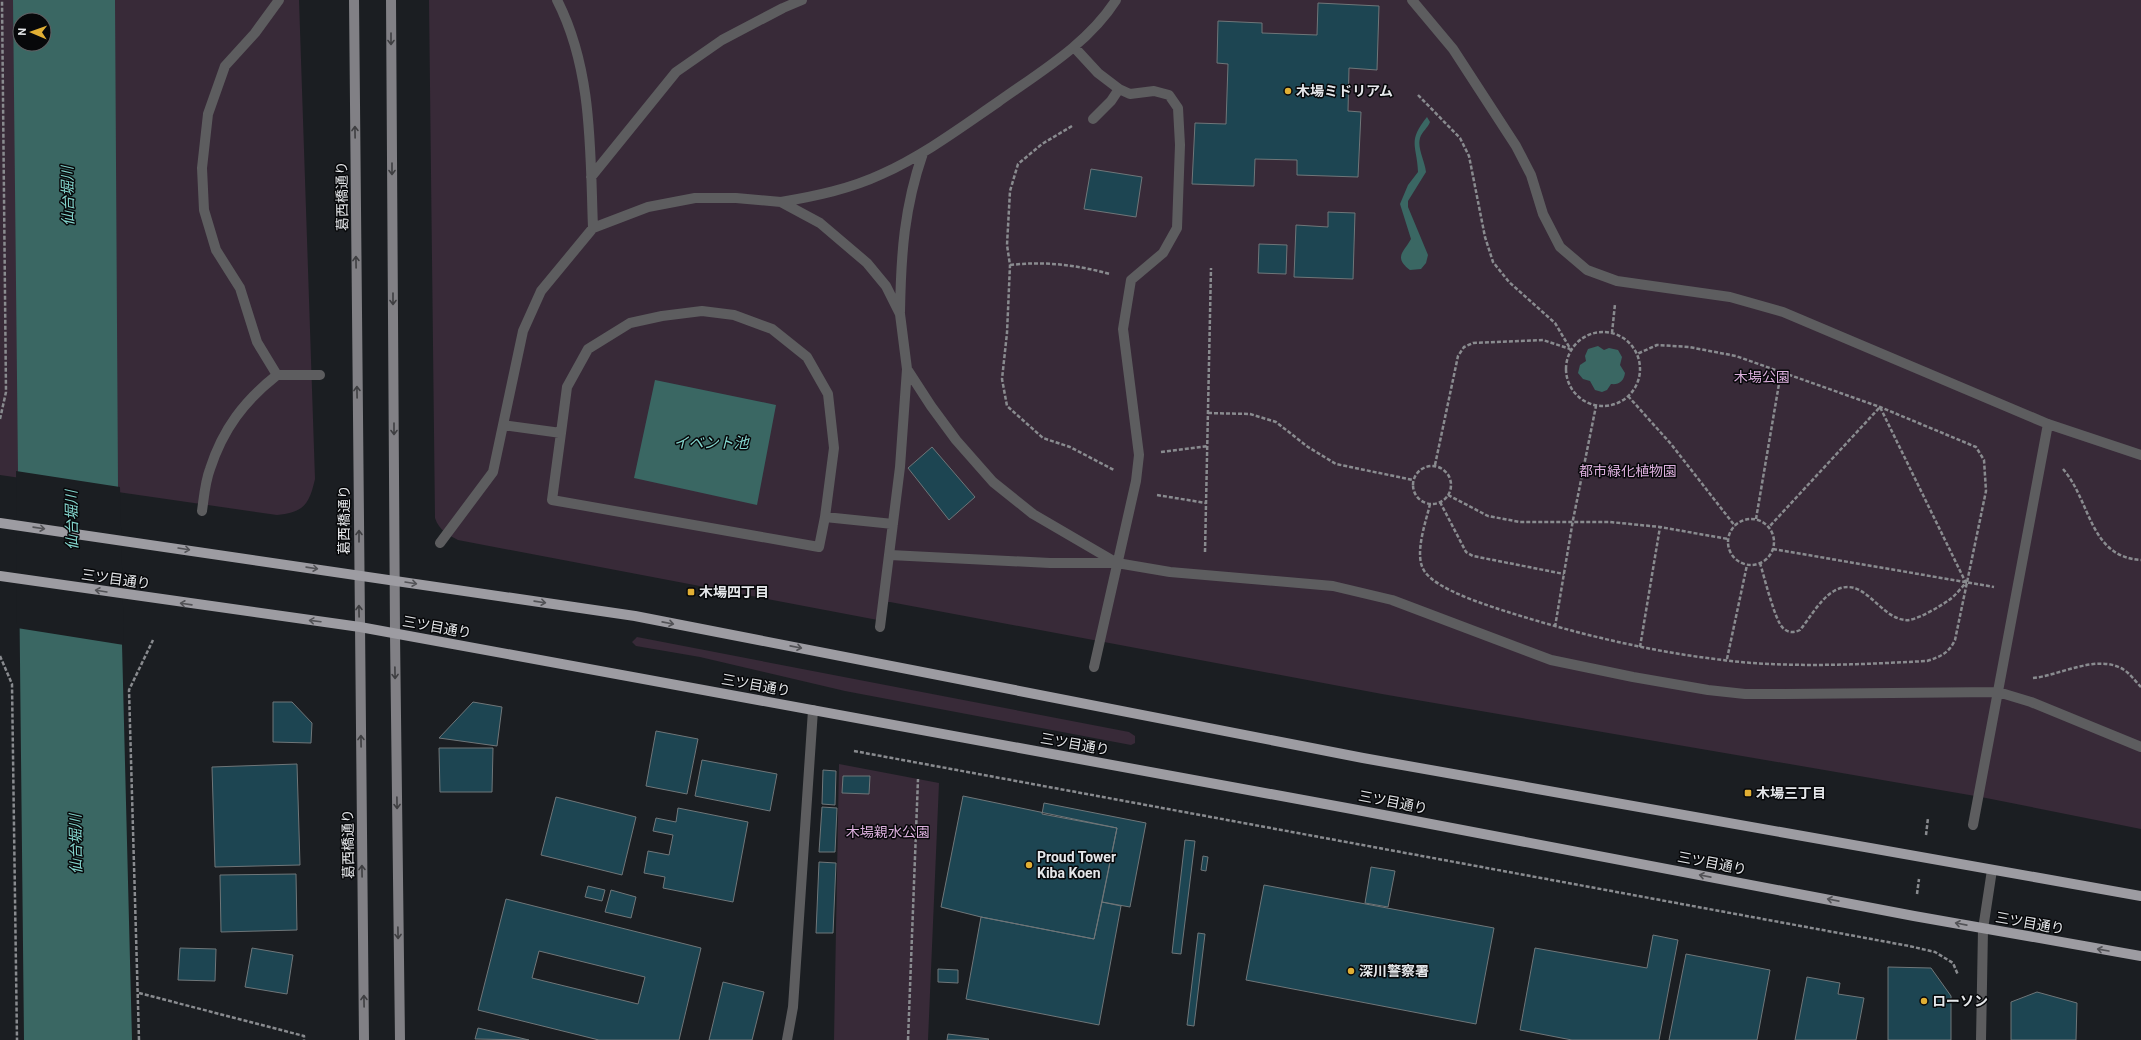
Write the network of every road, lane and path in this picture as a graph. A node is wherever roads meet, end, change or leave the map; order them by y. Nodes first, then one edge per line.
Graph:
1 (2, 0) edge
2 (279, 0) edge
3 (354, 0) edge
4 (391, 0) edge
5 (557, 0) edge
6 (802, 0) edge
7 (1116, 0) edge
8 (1412, 0) edge
9 (1074, 47) junction
10 (1118, 89) junction
11 (1418, 95) dead end
12 (1093, 119) joint
13 (923, 153) junction
14 (591, 177) junction
15 (781, 202) junction
16 (594, 228) junction
17 (1010, 265) junction
18 (1211, 268) dead end
19 (1131, 280) junction
20 (1617, 281) junction
21 (900, 314) junction
22 (1612, 333) junction
23 (1572, 350) junction
24 (1637, 354) junction
25 (907, 369) junction
26 (1781, 372) junction
27 (277, 375) junction
28 (320, 375) dead end
29 (1628, 396) junction
30 (1596, 406) junction
31 (1880, 407) junction
32 (1208, 413) junction
33 (0, 419) edge
34 (2048, 424) junction
35 (503, 425) junction
36 (561, 433) junction
37 (1208, 446) junction
38 (2044, 447) junction
39 (1139, 454) junction
40 (2141, 455) edge
41 (1435, 465) junction
42 (1412, 480) junction
43 (1135, 486) junction
44 (1448, 495) junction
45 (1440, 502) junction
46 (1206, 503) junction
47 (1430, 504) junction
48 (202, 511) dead end
49 (825, 517) junction
50 (1573, 520) junction
51 (1756, 520) junction
52 (0, 523) edge
53 (893, 524) junction
54 (1735, 526) junction
55 (1660, 527) junction
56 (1769, 527) junction
57 (1728, 539) junction
58 (440, 543) dead end
59 (1773, 549) junction
60 (890, 555) junction
61 (2141, 560) edge
62 (1116, 563) junction
63 (1760, 563) junction
64 (1747, 565) junction
65 (1564, 574) junction
66 (359, 575) junction
67 (1204, 575) junction
68 (0, 576) edge
69 (395, 580) junction
70 (1966, 583) junction
71 (2017, 591) junction
72 (360, 627) junction
73 (880, 627) dead end
74 (1555, 627) junction
75 (395, 634) junction
76 (153, 640) dead end
77 (1640, 647) junction
78 (0, 656) edge
79 (1727, 660) junction
80 (1094, 668) dead end
81 (2001, 676) junction
82 (2141, 687) edge
83 (1998, 692) junction
84 (813, 710) junction
85 (2141, 747) edge
86 (854, 751) dead end
87 (918, 779) dead end
88 (1973, 825) dead end
89 (1992, 870) junction
90 (2141, 896) edge
91 (1983, 929) junction
92 (2141, 956) edge
93 (1953, 963) dead end
94 (139, 993) junction
95 (17, 1040) edge
96 (139, 1040) edge
97 (304, 1040) edge
98 (364, 1040) edge
99 (400, 1040) edge
100 (787, 1040) edge
101 (908, 1040) edge
102 (1982, 1040) edge

1 - 33 path
2 - 27 street
66 -> 3 main road, 葛西橋通り
4 -> 69 main road
5 - 14 street
6 - 14 street
7 - 9 street
8 - 20 street
9 - 10 street
9 - 13 street
10 - 12 street
10 - 19 street
11 - 23 path
12 - 17 path
13 - 15 street
13 - 21 street
14 - 16 street
15 - 16 street
15 - 21 street
16 - 35 street
17 - 19 path
17 - 43 path
18 - 32 path
19 - 39 street
20 - 22 path
20 - 34 street
21 - 25 street
22 - 23 path
22 - 24 path
23 - 30 path
23 - 41 path
24 - 26 path
24 - 29 path
25 - 53 street
25 - 62 street
26 - 31 path
26 - 51 path
27 - 28 street
27 - 48 street
29 - 30 path
29 - 54 path
30 - 50 path
31 - 56 path
31 - 70 path
31 - 70 path
32 - 37 path
32 - 42 path
34 - 38 street
34 - 40 street
35 - 36 street
35 - 58 street
36 - 49 street
36 - 49 street
37 - 39 path
37 - 46 path
38 - 61 path
38 - 71 street
39 - 43 street
41 - 42 path
41 - 44 path
42 - 47 path
43 - 46 path
43 - 62 street
44 - 45 path
44 - 50 path
45 - 47 path
45 - 65 path
46 - 67 path
47 - 74 path
49 - 53 street
50 - 55 path
50 - 65 path
51 - 54 path
51 - 56 path
52 -> 66 main road
53 - 60 street
54 - 57 path
55 - 57 path
55 - 77 path
56 - 59 path
57 - 64 path
59 - 63 path
59 - 70 path
60 - 62 street
60 - 73 street
62 - 67 street
62 - 80 street
63 - 64 path
63 - 70 path
64 - 79 path
65 - 74 path
66 - 69 main road
72 -> 66 main road, 葛西橋通り
67 - 83 street
72 -> 68 main road, 三ツ目通り
69 - 75 main road
69 -> 89 main road
70 - 71 path
70 - 79 path
71 - 81 street
72 - 75 main road, 三ツ目通り
98 -> 72 main road, 葛西橋通り
74 - 77 path
75 - 84 main road, 三ツ目通り
75 -> 99 main road
76 - 94 path
77 - 79 path
78 - 95 path
81 - 82 path
81 - 83 street
83 - 85 street
83 - 88 street
91 -> 84 main road, 三ツ目通り
84 - 100 street
86 - 93 path
87 - 101 path
89 - 90 main road
89 - 91 street
92 -> 91 main road, 三ツ目通り
91 - 102 street
94 - 96 path
94 - 97 path

